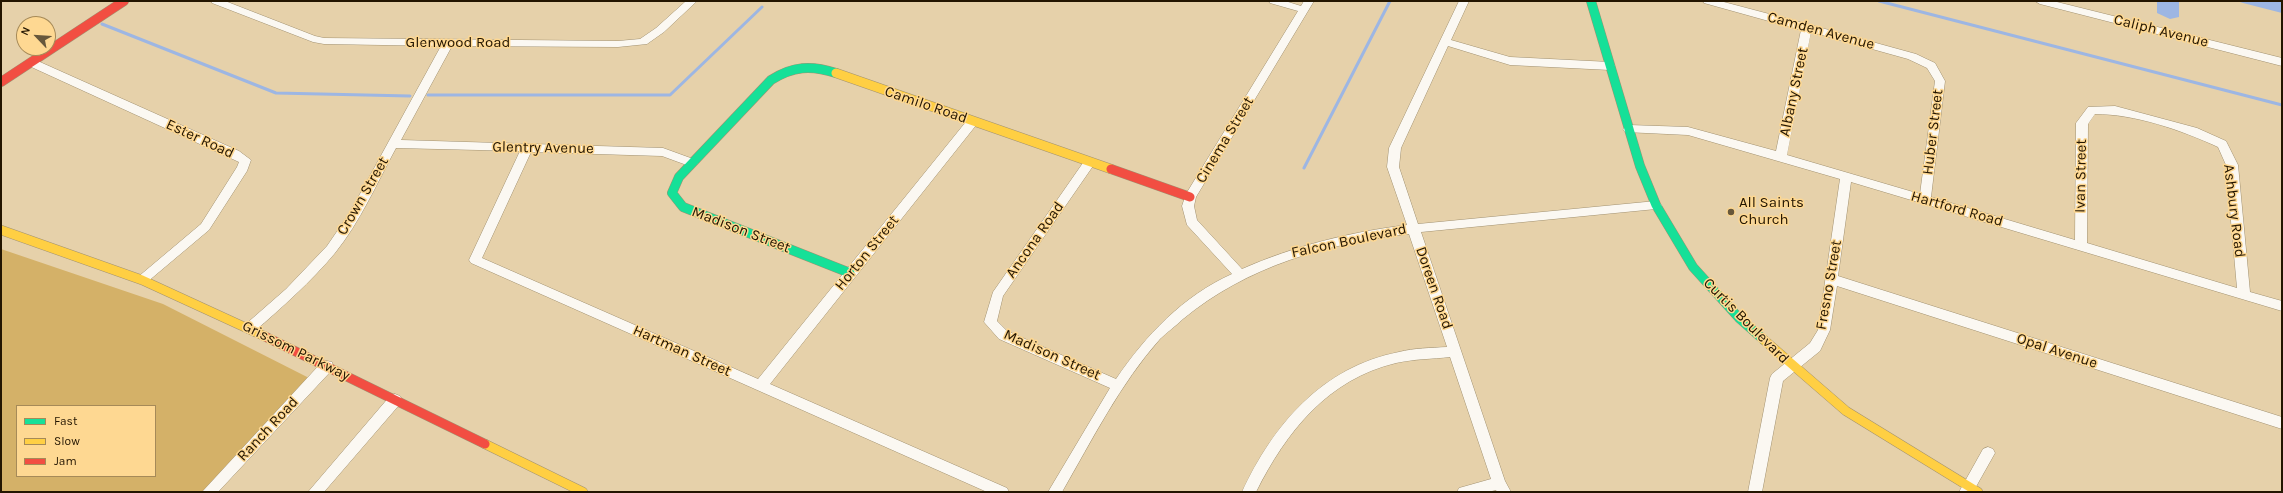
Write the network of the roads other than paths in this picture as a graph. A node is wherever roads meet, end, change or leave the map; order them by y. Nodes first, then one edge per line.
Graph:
1 (124, 1) edge
2 (216, 1) edge
3 (692, 1) edge
4 (1274, 1) edge
5 (1464, 1) edge
6 (1591, 1) edge
7 (1708, 1) edge
8 (2045, 2) edge
9 (1307, 6) edge
10 (1807, 27) junction
11 (1444, 41) junction
12 (448, 44) junction
13 (31, 62) junction
14 (2282, 62) edge
15 (1610, 66) junction
16 (1932, 66) joint
17 (1, 82) edge
18 (2092, 110) joint
19 (973, 121) junction
20 (1629, 128) junction
21 (393, 144) junction
22 (527, 149) junction
23 (1781, 156) junction
24 (692, 163) junction
25 (1090, 163) junction
26 (1846, 177) junction
27 (1190, 198) junction
28 (1925, 200) junction
29 (1656, 205) junction
30 (1414, 228) junction
31 (1, 230) edge
32 (2081, 245) junction
33 (850, 273) junction
34 (1239, 274) junction
35 (1831, 279) junction
36 (142, 280) junction
37 (2244, 294) junction
38 (2282, 306) edge
39 (990, 322) joint
40 (250, 328) junction
41 (1456, 351) junction
42 (1791, 365) junction
43 (327, 366) junction
44 (1118, 384) junction
45 (761, 385) junction
46 (395, 400) junction
47 (2282, 423) edge
48 (1988, 453) dead end
49 (1502, 488) edge
50 (1970, 490) edge
51 (209, 492) edge
52 (315, 492) edge
53 (583, 492) edge
54 (1002, 492) edge
55 (1055, 492) edge
56 (1249, 492) edge
57 (1464, 492) edge
58 (1755, 492) edge

1 - 13 street
2 - 12 street, Glenwood Road
3 - 12 street, Glenwood Road
4 - 9 street
5 - 11 street
6 - 15 street, Curtis Boulevard
7 - 10 street, Camden Avenue
8 - 14 street, Caliph Avenue
9 - 27 street, Cinema Street
10 - 16 street, Camden Avenue
10 - 23 street, Albany Street
11 - 15 street
11 - 30 street, Doreen Road
12 - 21 street, Crown Street
13 - 17 street
13 - 36 street, Ester Road
15 - 20 street, Curtis Boulevard
16 - 28 street, Huber Street
18 - 32 street, Ivan Street
18 - 37 street, Ashbury Road
19 - 24 street, Camilo Road
19 - 25 street, Camilo Road
19 - 33 street, Horton Street
20 - 23 street, Hartford Road
20 - 29 street, Curtis Boulevard
21 - 22 street, Glentry Avenue
21 - 40 street, Crown Street
22 - 24 street, Glentry Avenue
22 - 45 street, Hartman Street
23 - 26 street, Hartford Road
24 - 33 street, Madison Street
25 - 27 street, Camilo Road
25 - 39 street, Ancona Road
26 - 28 street, Hartford Road
26 - 35 street, Fresno Street
27 - 34 street, Cinema Street
28 - 32 street, Hartford Road
29 - 30 street, Falcon Boulevard
29 - 42 street, Curtis Boulevard
30 - 34 street, Falcon Boulevard
30 - 41 street, Doreen Road
31 - 36 street, Grissom Parkway
32 - 37 street, Hartford Road
33 - 45 street, Horton Street
34 - 44 street, Falcon Boulevard
35 - 42 street, Fresno Street
35 - 47 street, Opal Avenue
36 - 40 street, Grissom Parkway
37 - 38 street, Hartford Road
39 - 44 street, Madison Street
40 - 43 street, Grissom Parkway
41 - 49 street, Doreen Road
41 - 56 street
42 - 50 street, Curtis Boulevard
42 - 58 street, Fresno Street
43 - 46 street, Grissom Parkway
43 - 51 street, Ranch Road
44 - 55 street, Falcon Boulevard
45 - 54 street, Hartman Street
46 - 52 street
46 - 53 street, Grissom Parkway
48 - 50 street
49 - 57 street

